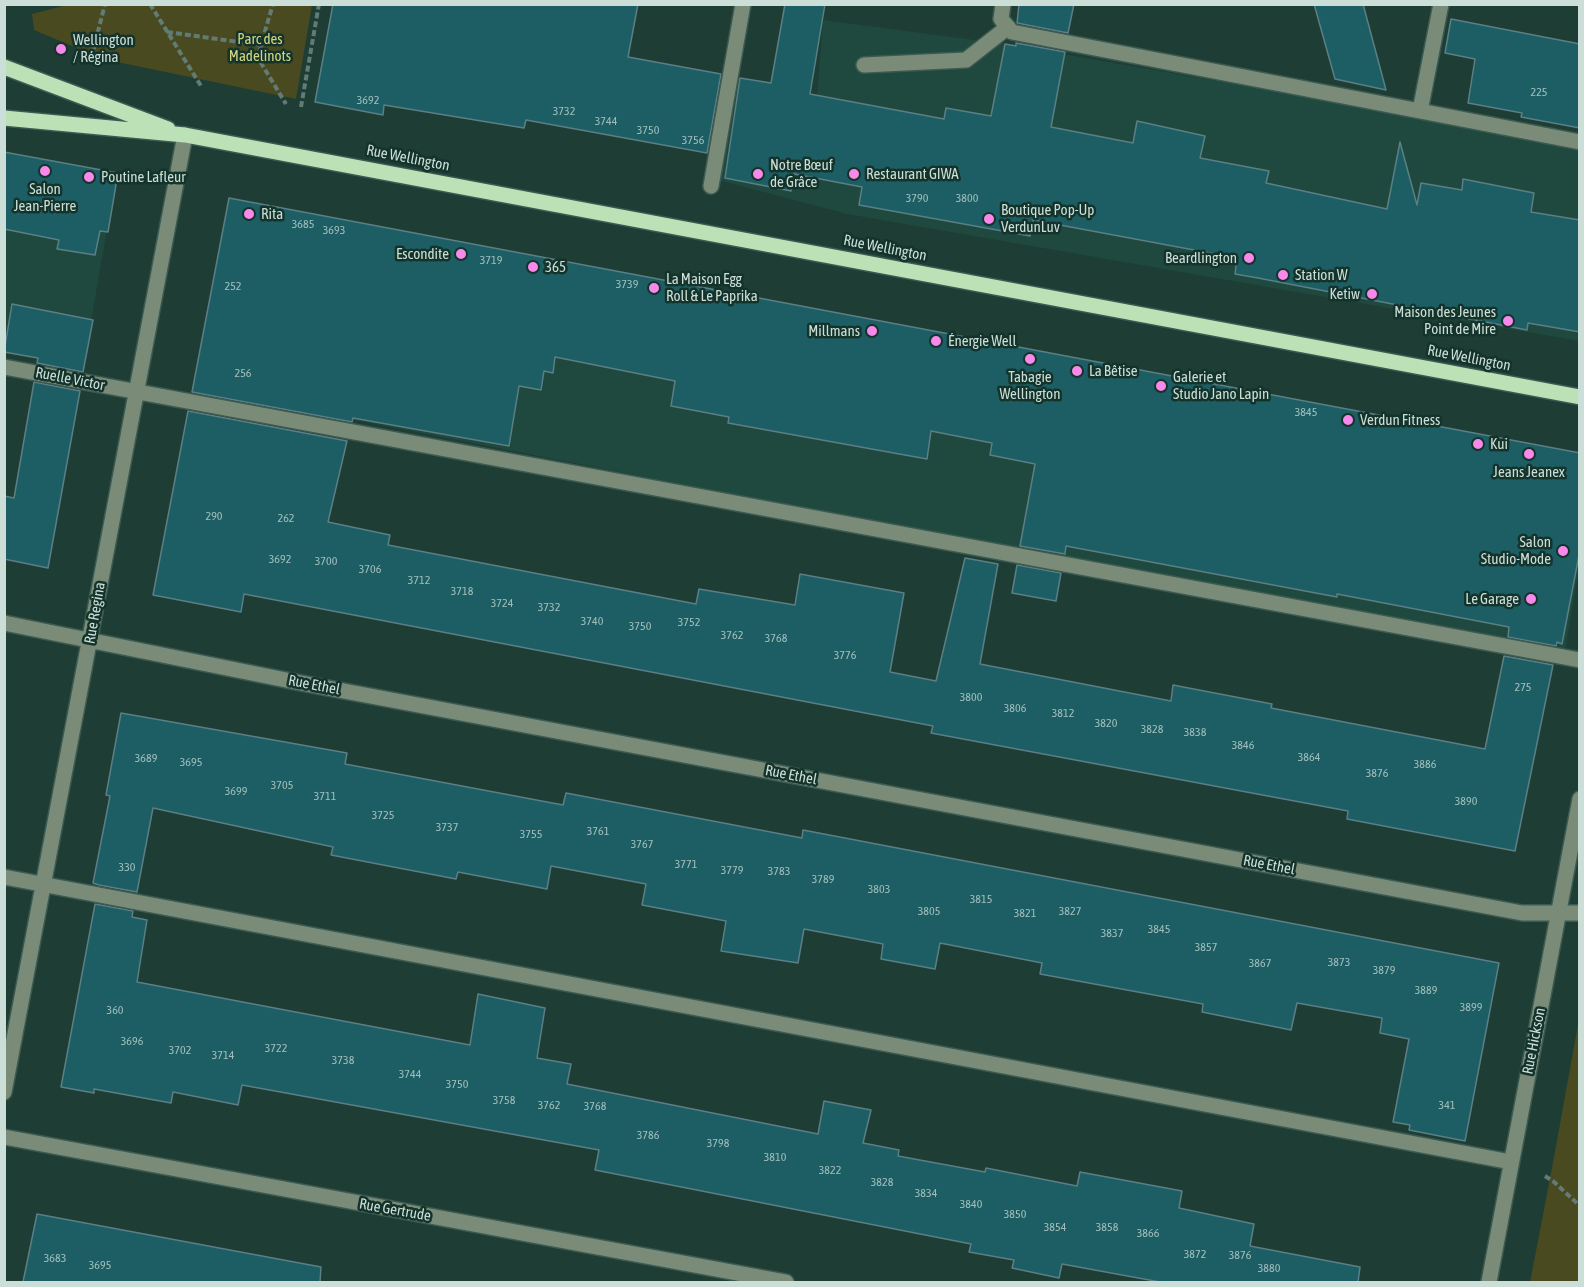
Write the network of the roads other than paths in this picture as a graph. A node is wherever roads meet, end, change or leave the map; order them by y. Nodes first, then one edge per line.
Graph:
1 (743, 4) edge
2 (1003, 4) edge
3 (1441, 4) edge
4 (1008, 27) junction
5 (864, 65) dead end
6 (4, 67) edge
7 (1420, 111) junction
8 (4, 118) edge
9 (185, 135) junction
10 (1580, 142) edge
11 (711, 186) dead end
12 (4, 367) edge
13 (136, 392) junction
14 (1580, 397) edge
15 (4, 623) edge
16 (90, 640) junction
17 (1580, 660) edge
18 (1580, 799) edge
19 (4, 877) edge
20 (45, 885) junction
21 (1559, 913) junction
22 (1580, 913) edge
23 (4, 1092) edge
24 (4, 1137) edge
25 (1511, 1162) junction
26 (786, 1282) edge
27 (1490, 1282) edge

1 - 11 street
2 - 4 street
3 - 7 street
4 - 5 street
4 - 7 street
6 - 9 main road, Rue Wellington
7 - 10 street
8 - 9 main road, Rue Wellington
9 - 13 street, Rue Regina
9 - 14 main road, Rue Wellington
12 - 13 street, Ruelle Victor
13 - 16 street, Rue Regina
13 - 17 street, Ruelle Victor
15 - 16 street, Rue Ethel
16 - 20 street, Rue Regina
16 - 21 street, Rue Ethel
18 - 21 street, Rue Hickson
19 - 20 street
20 - 23 street, Rue Regina
20 - 25 street
21 - 22 street, Rue Ethel
21 - 25 street, Rue Hickson
24 - 26 street, Rue Gertrude
25 - 27 street, Rue Hickson

